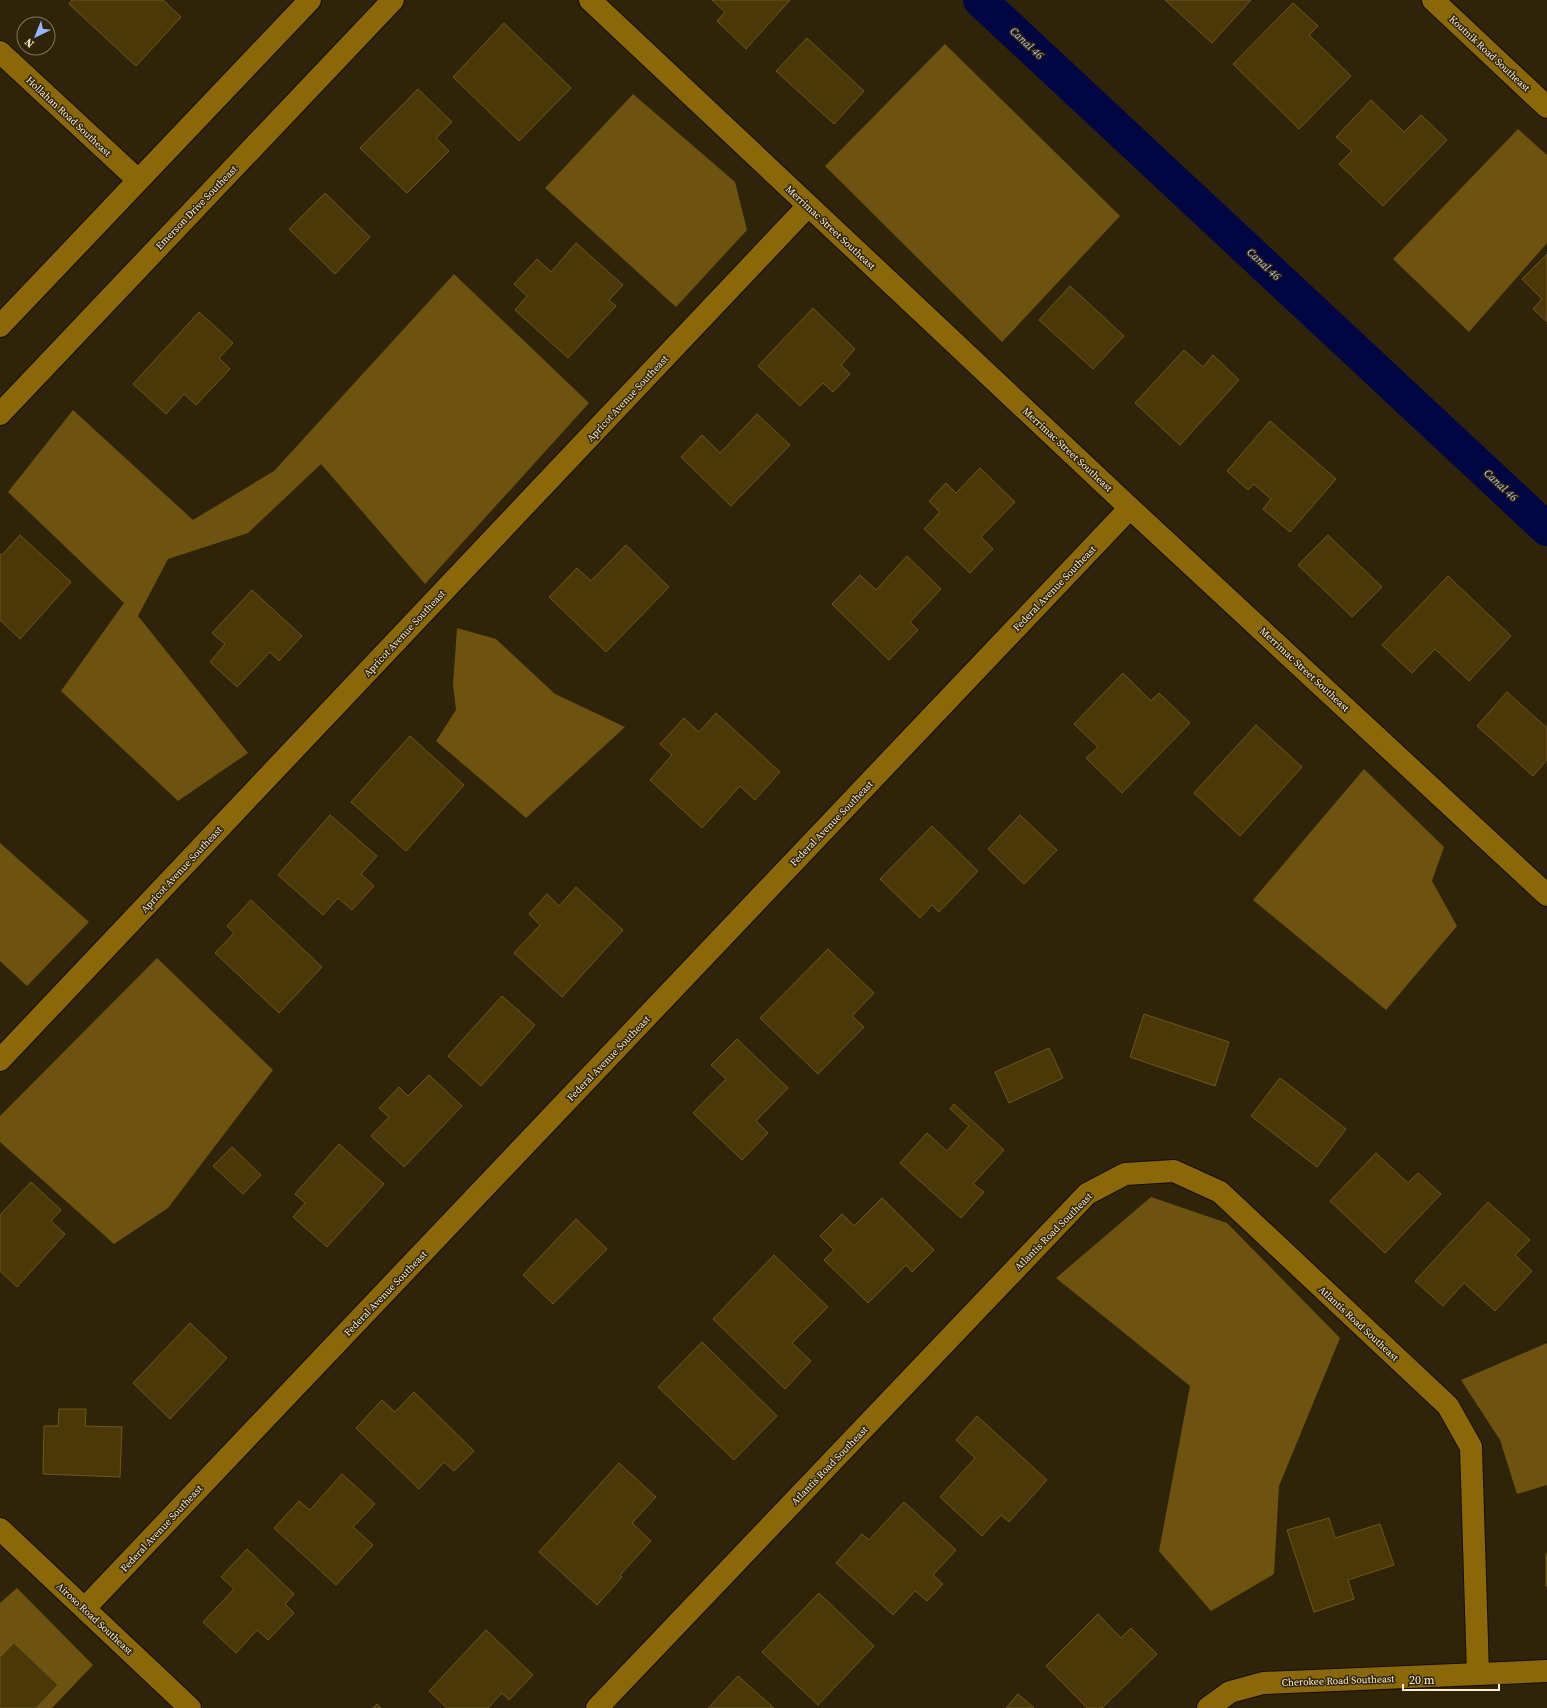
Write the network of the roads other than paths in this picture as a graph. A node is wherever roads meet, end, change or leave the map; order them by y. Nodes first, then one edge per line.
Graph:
1 (310, 0) edge
2 (393, 0) edge
3 (590, 0) edge
4 (1433, 0) edge
5 (0, 52) edge
6 (1547, 107) edge
7 (138, 180) junction
8 (808, 206) junction
9 (0, 326) edge
10 (0, 414) edge
11 (1130, 508) junction
12 (1547, 896) edge
13 (0, 1060) edge
14 (0, 1529) edge
15 (85, 1608) junction
16 (1547, 1671) edge
17 (1478, 1674) junction
18 (190, 1708) edge
19 (597, 1708) edge
20 (1208, 1708) edge

1 - 7 street
2 - 10 street, Emerson Drive Southeast
3 - 8 street, Merrimac Street Southeast
4 - 6 street, Koutnik Road Southeast
5 - 7 street, Hollahan Road Southeast
7 - 9 street
8 - 11 street, Merrimac Street Southeast
8 - 13 street, Apricot Avenue Southeast
11 - 12 street, Merrimac Street Southeast
11 - 15 street, Federal Avenue Southeast
14 - 15 street, Airoso Road Southeast
15 - 18 street, Airoso Road Southeast
16 - 17 street, Cherokee Road Southeast
17 - 19 street, Atlantis Road Southeast
17 - 20 street, Cherokee Road Southeast

